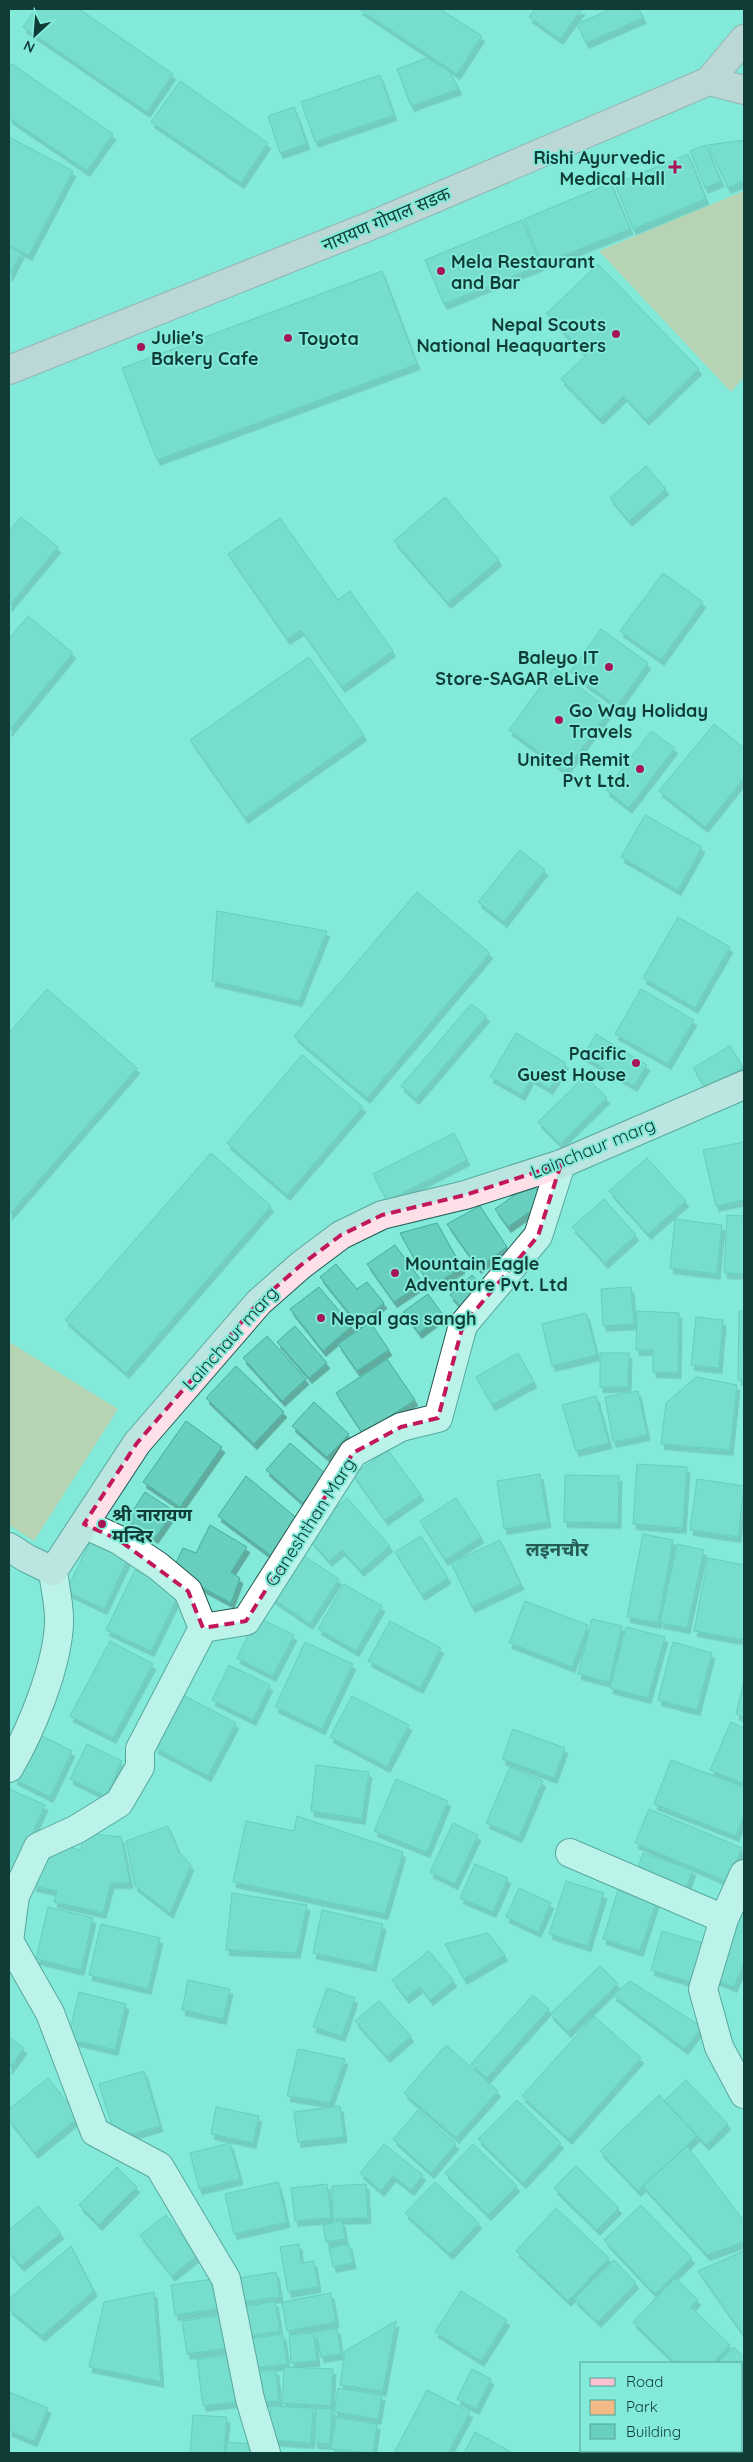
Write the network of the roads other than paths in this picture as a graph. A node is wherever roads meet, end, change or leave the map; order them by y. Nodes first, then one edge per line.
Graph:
1 (744, 39) edge
2 (709, 81) junction
3 (744, 90) edge
4 (9, 370) edge
5 (744, 1085) edge
6 (561, 1164) junction
7 (84, 1524) junction
8 (9, 1547) edge
9 (53, 1571) junction
10 (203, 1628) junction
11 (9, 1768) edge
12 (570, 1853) dead end
13 (744, 1874) edge
14 (724, 1919) junction
15 (744, 2094) edge
16 (266, 2453) edge

1 - 2 main road, नारायण गोपाल सडक
2 - 3 main road
2 - 4 main road, नारायण गोपाल सडक
5 - 6 street, Lainchaur marg
6 - 7 street, Lainchaur marg
6 - 10 street, Ganeshthan Marg
7 - 9 street, Lainchaur marg
7 - 10 street
8 - 9 street
9 - 11 street
10 - 16 street
12 - 14 street
13 - 14 street
14 - 15 street

